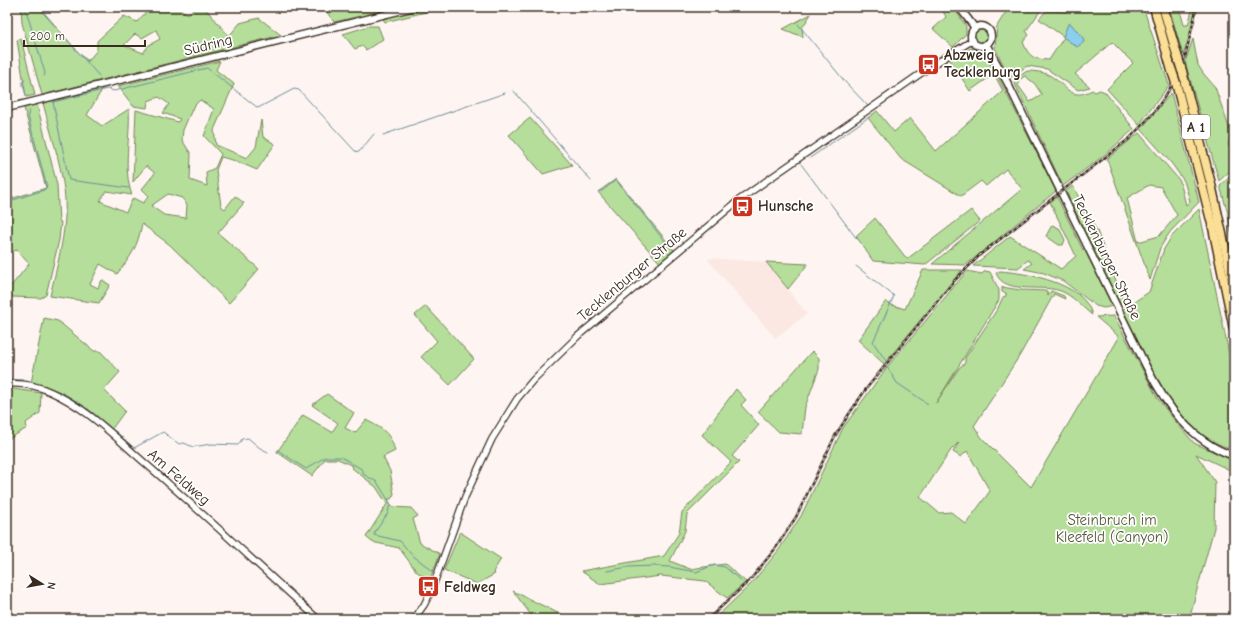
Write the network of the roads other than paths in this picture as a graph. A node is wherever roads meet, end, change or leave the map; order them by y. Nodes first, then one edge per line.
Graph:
1 (415, 7) edge
2 (959, 7) edge
3 (1154, 7) edge
4 (1163, 7) edge
5 (975, 28) junction
6 (973, 40) junction
7 (986, 44) junction
8 (7, 108) edge
9 (1234, 288) edge
10 (1234, 329) edge
11 (7, 384) edge
12 (1234, 456) edge
13 (318, 619) edge
14 (414, 619) edge

1 - 8 main road, Südring
2 - 5 main road
3 - 10 highway, A 1, bridge
4 - 9 highway, A 1, bridge
5 - 6 main road
5 - 7 main road
6 - 7 main road
6 - 14 street, Tecklenburger Straße
7 - 12 main road, Tecklenburger Straße
11 - 13 street, Am Feldweg

